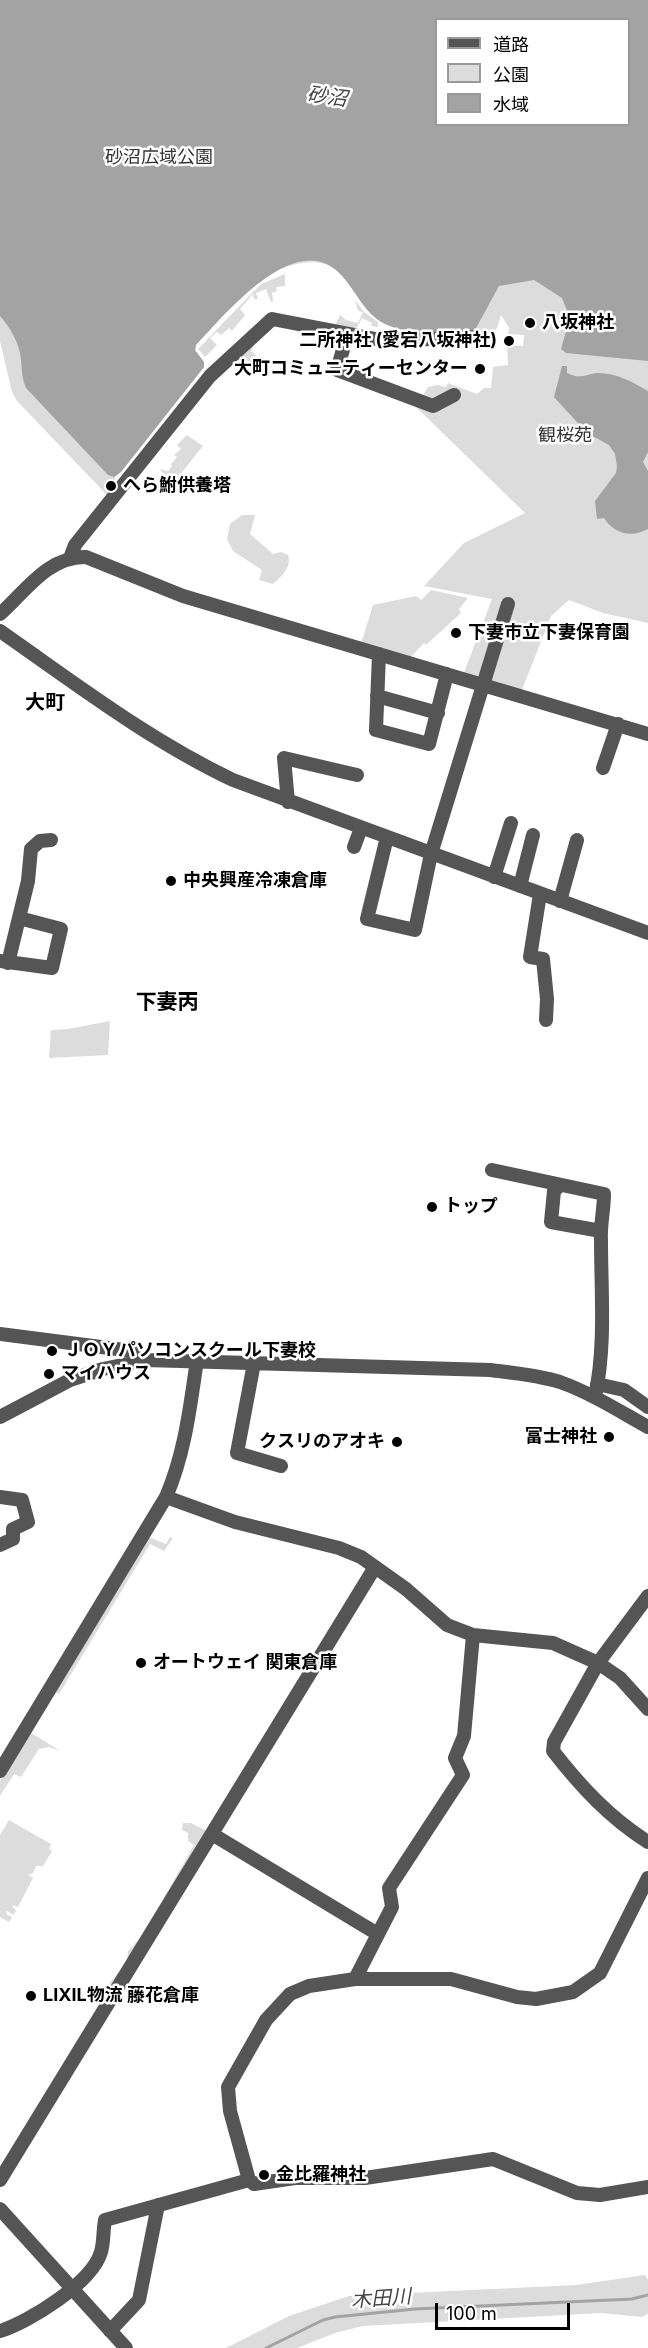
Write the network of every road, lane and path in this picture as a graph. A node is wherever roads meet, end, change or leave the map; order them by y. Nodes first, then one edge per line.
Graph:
1 (347, 336) junction
2 (475, 337) dead end
3 (454, 395) dead end
4 (70, 558) junction
5 (508, 604) dead end
6 (0, 614) edge
7 (0, 631) edge
8 (379, 654) junction
9 (447, 674) junction
10 (482, 684) junction
11 (377, 696) junction
12 (438, 713) junction
13 (618, 724) junction
14 (648, 735) edge
15 (603, 768) dead end
16 (357, 775) dead end
17 (288, 801) junction
18 (511, 823) dead end
19 (361, 828) junction
20 (534, 835) dead end
21 (387, 837) junction
22 (51, 840) dead end
23 (577, 840) dead end
24 (354, 847) dead end
25 (431, 854) junction
26 (494, 877) junction
27 (520, 886) junction
28 (540, 894) junction
29 (560, 901) junction
30 (19, 918) junction
31 (648, 933) edge
32 (4, 962) edge
33 (546, 1020) dead end
34 (492, 1170) dead end
35 (559, 1186) junction
36 (601, 1231) junction
37 (0, 1334) edge
38 (146, 1360) junction
39 (197, 1360) junction
40 (254, 1363) junction
41 (596, 1390) junction
42 (648, 1407) edge
43 (0, 1417) edge
44 (648, 1427) edge
45 (281, 1466) dead end
46 (0, 1497) edge
47 (166, 1497) junction
48 (0, 1545) edge
49 (375, 1567) junction
50 (648, 1596) edge
51 (473, 1635) junction
52 (598, 1663) junction
53 (648, 1709) edge
54 (0, 1771) edge
55 (212, 1834) junction
56 (648, 1842) edge
57 (648, 1878) edge
58 (376, 1934) junction
59 (355, 1979) junction
60 (0, 2180) edge
61 (249, 2180) junction
62 (648, 2187) edge
63 (158, 2205) junction
64 (0, 2210) edge
65 (71, 2289) junction
66 (0, 2331) edge
67 (110, 2331) junction
68 (126, 2348) edge

1 - 2 street
1 - 3 street
1 - 4 street
4 - 6 street
4 - 8 street
5 - 10 street
7 - 17 street
8 - 9 street
8 - 11 street
9 - 10 street
9 - 12 street
10 - 13 street
10 - 25 street
11 - 12 street
11 - 12 street
13 - 14 street
13 - 15 street
16 - 17 street
17 - 19 street
18 - 26 street
19 - 21 street
19 - 24 street
20 - 27 street
21 - 25 street
21 - 25 street
22 - 30 street
23 - 29 street
25 - 26 street
26 - 27 street
27 - 28 street
28 - 29 street
28 - 33 street
29 - 31 street
30 - 32 street
30 - 32 street
34 - 35 street
35 - 36 street
35 - 36 street
36 - 41 street
37 - 38 street
38 - 39 street
38 - 43 street
39 - 40 street
39 - 47 street
40 - 41 street
40 - 45 street
41 - 42 street
41 - 44 street
46 - 48 street
47 - 49 street
47 - 54 street
49 - 51 street
49 - 55 street
50 - 52 street
51 - 52 street
51 - 58 street
52 - 53 street
52 - 56 street
55 - 58 street
55 - 60 street
57 - 59 street
58 - 59 street
59 - 61 street
61 - 62 street
61 - 63 street
63 - 65 street
63 - 67 street
64 - 65 street
65 - 66 street
65 - 67 street
67 - 68 street

